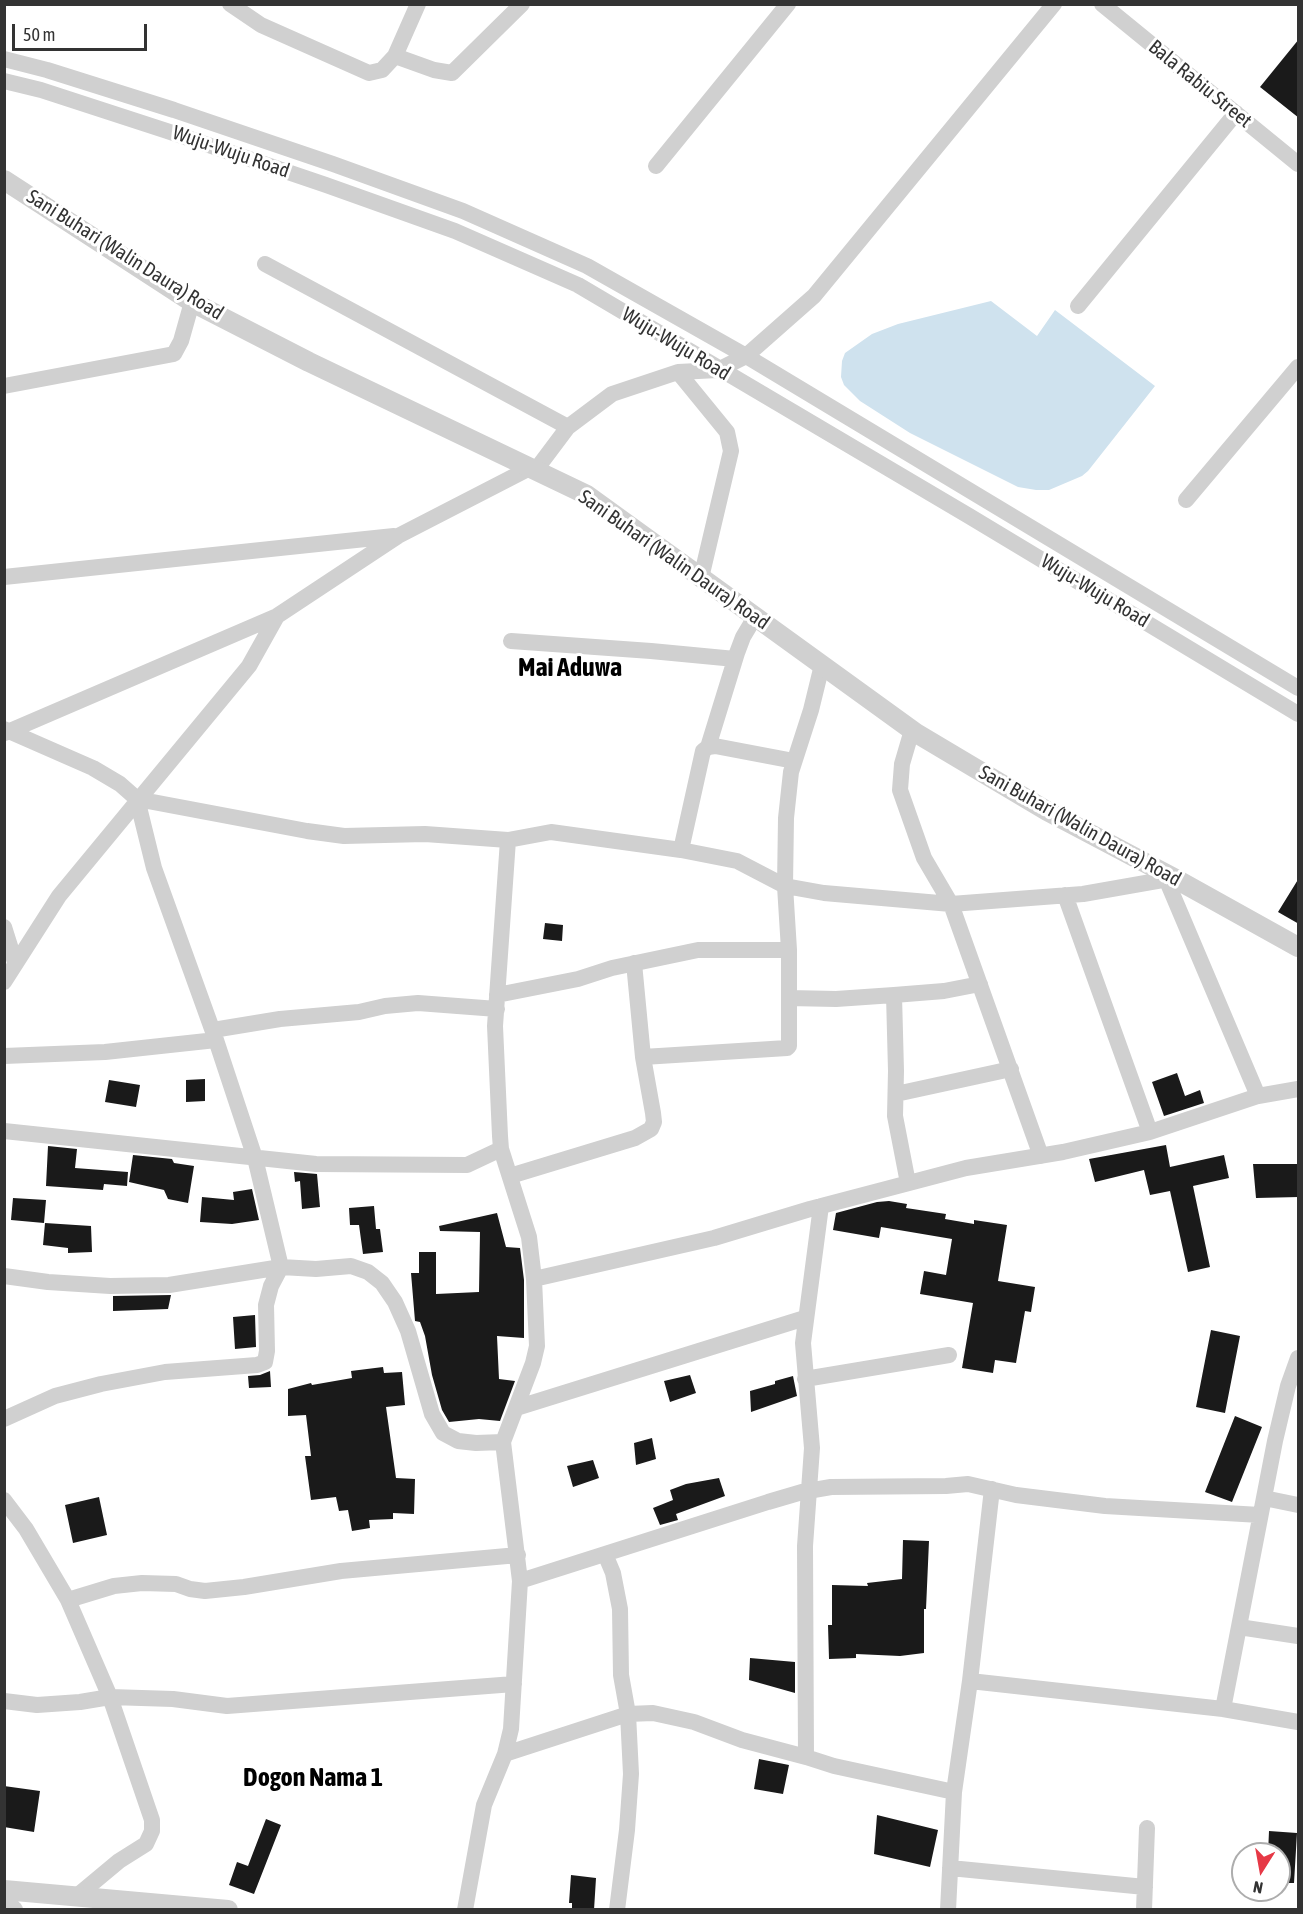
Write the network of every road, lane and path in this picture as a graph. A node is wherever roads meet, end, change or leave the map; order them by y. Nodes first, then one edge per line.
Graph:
1 (230, 4) edge
2 (418, 4) edge
3 (522, 4) edge
4 (788, 4) edge
5 (1054, 4) edge
6 (1102, 4) edge
7 (396, 57) junction
8 (4, 59) edge
9 (4, 81) edge
10 (1236, 113) junction
11 (1299, 164) edge
12 (656, 166) dead end
13 (5, 182) edge
14 (265, 264) dead end
15 (192, 302) junction
16 (1078, 306) dead end
17 (746, 356) junction
18 (1299, 366) edge
19 (718, 370) junction
20 (678, 372) junction
21 (4, 386) edge
22 (568, 426) junction
23 (533, 470) junction
24 (1186, 500) dead end
25 (398, 536) junction
26 (4, 577) edge
27 (701, 578) junction
28 (278, 616) junction
29 (755, 617) junction
30 (511, 641) dead end
31 (735, 659) junction
32 (822, 665) junction
33 (1299, 688) edge
34 (1299, 714) edge
35 (912, 730) junction
36 (7, 731) edge
37 (708, 747) junction
38 (794, 761) junction
39 (136, 800) junction
40 (508, 840) junction
41 (681, 850) junction
42 (1170, 878) junction
43 (785, 886) junction
44 (1065, 895) junction
45 (951, 904) junction
46 (4, 927) edge
47 (1299, 947) edge
48 (789, 950) junction
49 (15, 962) junction
50 (633, 963) junction
51 (4, 982) edge
52 (980, 984) junction
53 (894, 995) junction
54 (789, 998) junction
55 (497, 1002) junction
56 (214, 1035) junction
57 (4, 1056) edge
58 (643, 1057) junction
59 (1011, 1069) junction
60 (1299, 1089) edge
61 (896, 1094) junction
62 (1258, 1096) junction
63 (4, 1131) edge
64 (1150, 1132) junction
65 (501, 1149) junction
66 (1041, 1156) junction
67 (255, 1158) junction
68 (510, 1176) junction
69 (908, 1183) junction
70 (821, 1206) junction
71 (281, 1268) junction
72 (4, 1276) edge
73 (534, 1279) junction
74 (805, 1318) junction
75 (949, 1355) dead end
76 (1299, 1358) edge
77 (805, 1379) junction
78 (1293, 1387) edge
79 (516, 1408) junction
80 (4, 1419) edge
81 (503, 1442) junction
82 (992, 1489) junction
83 (809, 1491) junction
84 (1264, 1498) junction
85 (4, 1500) edge
86 (1299, 1505) edge
87 (1260, 1515) junction
88 (605, 1554) junction
89 (518, 1556) junction
90 (520, 1581) junction
91 (68, 1600) junction
92 (1239, 1627) junction
93 (1299, 1636) edge
94 (970, 1681) junction
95 (514, 1684) junction
96 (110, 1697) junction
97 (4, 1701) edge
98 (1223, 1709) junction
99 (628, 1714) junction
100 (1299, 1722) edge
101 (505, 1754) junction
102 (807, 1757) junction
103 (954, 1792) junction
104 (1147, 1828) dead end
105 (950, 1868) junction
106 (1145, 1887) junction
107 (4, 1890) edge
108 (77, 1896) junction
109 (4, 1909) edge
110 (13, 1910) edge
111 (228, 1910) edge
112 (465, 1910) edge
113 (617, 1910) edge
114 (948, 1910) edge
115 (1144, 1910) edge

1 - 7 street
2 - 7 street
3 - 7 street
4 - 12 street
5 - 17 street
6 - 10 street, Bala Rabiu Street
8 - 17 street, Wuju-Wuju Road
9 - 19 street, Wuju-Wuju Road
10 - 11 street, Bala Rabiu Street
10 - 16 street
13 - 15 street, Sani Buhari (Walin Daura) Road
14 - 22 street
15 - 21 street
15 - 23 street, Sani Buhari (Walin Daura) Road
17 - 19 street
17 - 33 street, Wuju-Wuju Road
18 - 24 street
19 - 20 street
19 - 34 street, Wuju-Wuju Road
20 - 22 street
20 - 27 street
22 - 23 street
23 - 25 street
23 - 27 street, Sani Buhari (Walin Daura) Road
25 - 26 street
25 - 28 street
27 - 29 street, Sani Buhari (Walin Daura) Road
28 - 36 street
28 - 39 street
29 - 31 street
29 - 32 street, Sani Buhari (Walin Daura) Road
30 - 31 street
31 - 37 street
32 - 35 street, Sani Buhari (Walin Daura) Road
32 - 38 street
35 - 42 street, Sani Buhari (Walin Daura) Road
35 - 45 street
36 - 39 street
37 - 38 street
37 - 41 street
38 - 43 street
39 - 40 street
39 - 49 street
39 - 56 street
40 - 41 street
40 - 55 street
41 - 43 street
42 - 44 street
42 - 47 street, Sani Buhari (Walin Daura) Road
42 - 62 street
43 - 45 street
43 - 48 street
44 - 45 street
44 - 64 street
45 - 52 street
46 - 49 street
48 - 50 street
48 - 54 street
49 - 51 street
50 - 55 street
50 - 58 street
52 - 53 street
52 - 59 street
53 - 54 street
53 - 61 street
54 - 58 street
55 - 56 street
55 - 65 street
56 - 57 street
56 - 67 street
58 - 68 street
59 - 61 street
59 - 66 street
60 - 62 street
61 - 69 street
62 - 64 street
63 - 67 street
64 - 66 street
65 - 67 street
65 - 68 street
66 - 69 street
67 - 71 street
68 - 73 street
69 - 70 street
70 - 73 street
70 - 74 street
71 - 72 street
71 - 80 street
71 - 81 street
73 - 79 street
74 - 77 street
74 - 79 street
75 - 77 street
76 - 78 street
77 - 83 street
78 - 84 street
79 - 81 street
81 - 89 street
82 - 83 street
82 - 87 street
82 - 94 street
83 - 88 street
83 - 102 street
84 - 86 street
84 - 87 street
85 - 91 street
87 - 92 street
88 - 90 street
88 - 99 street
89 - 90 street
89 - 91 street
90 - 95 street
91 - 96 street
92 - 93 street
92 - 98 street
94 - 98 street
94 - 103 street
95 - 96 street
95 - 101 street
96 - 97 street
96 - 108 street
98 - 100 street
99 - 101 street
99 - 102 street
99 - 113 street
101 - 112 street
102 - 103 street
103 - 105 street
104 - 106 street
105 - 106 street
105 - 114 street
106 - 115 street
107 - 108 street
108 - 111 street
109 - 110 street

